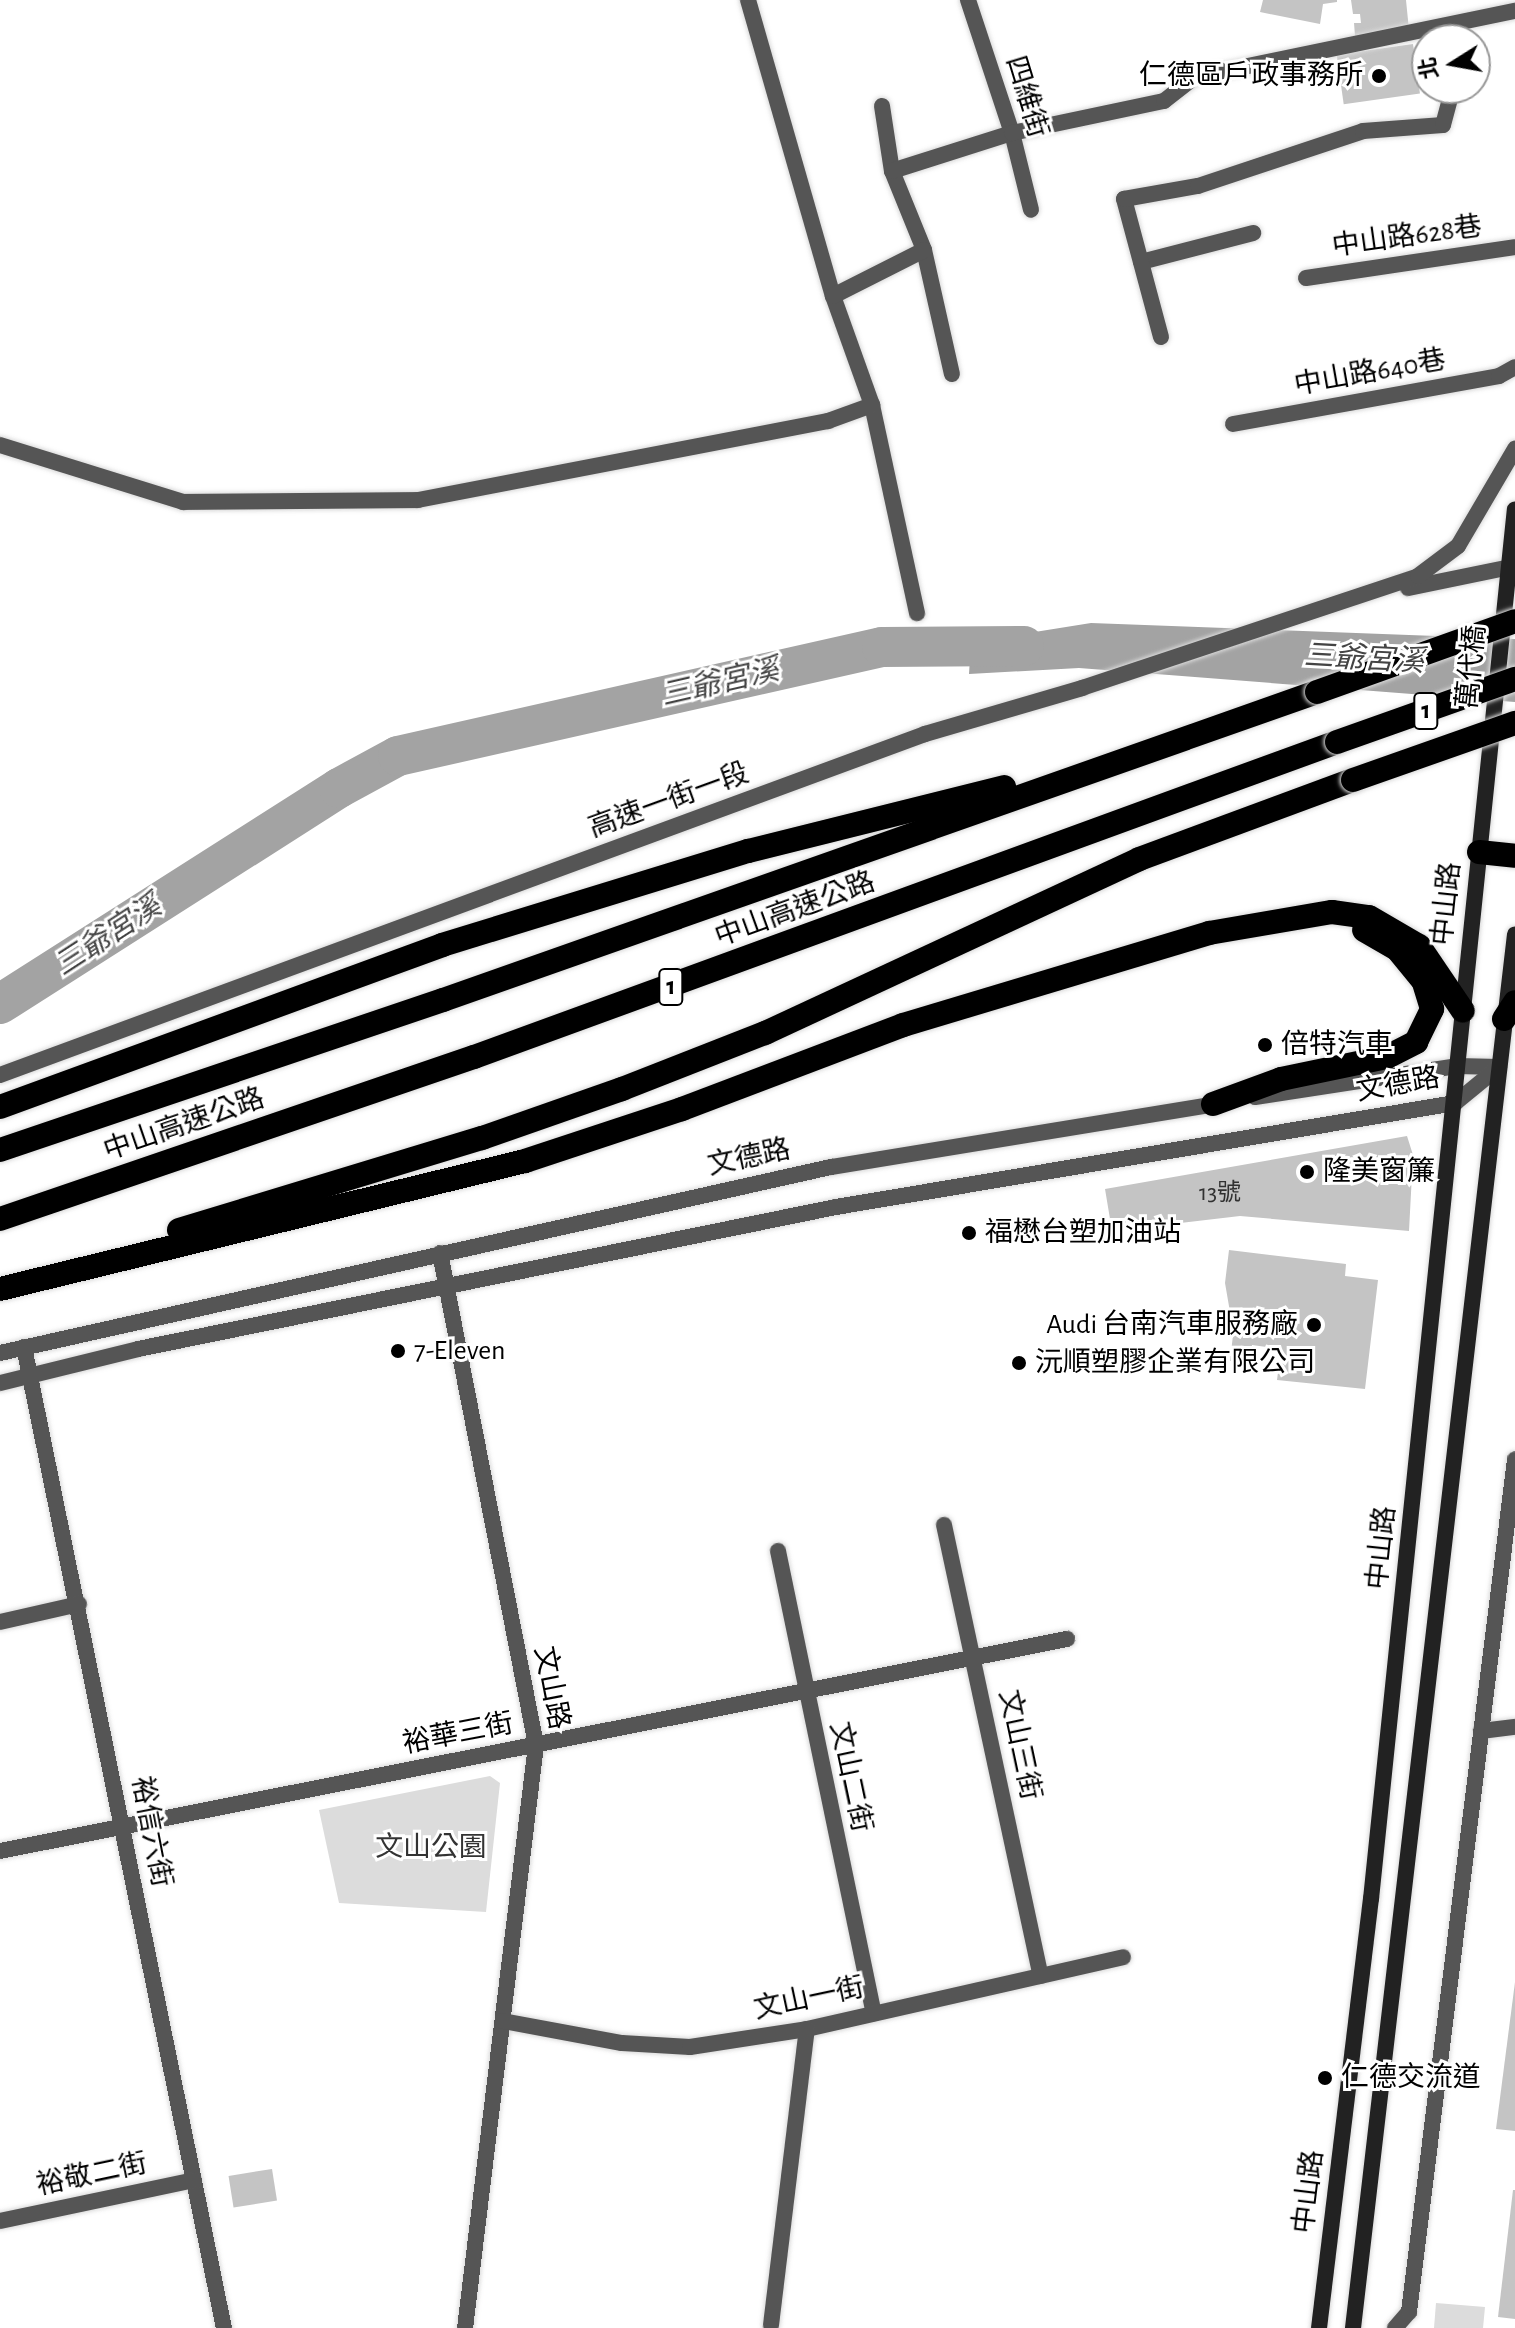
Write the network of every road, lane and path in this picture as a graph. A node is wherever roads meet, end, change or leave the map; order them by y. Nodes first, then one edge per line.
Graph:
1 (748, 0) edge
2 (968, 0) edge
3 (1515, 11) edge
4 (1475, 24) edge
5 (1411, 39) edge
6 (1449, 104) edge
7 (882, 106) dead end
8 (1012, 133) junction
9 (892, 171) junction
10 (1031, 210) dead end
11 (1253, 233) dead end
12 (1515, 247) edge
13 (924, 250) junction
14 (1141, 262) junction
15 (1306, 278) dead end
16 (833, 296) junction
17 (1161, 337) dead end
18 (1515, 367) edge
19 (952, 374) dead end
20 (872, 405) junction
21 (1233, 424) dead end
22 (0, 445) edge
23 (1515, 449) edge
24 (1515, 509) edge
25 (1511, 566) edge
26 (1363, 598) junction
27 (917, 613) dead end
28 (1509, 616) edge
29 (1515, 679) edge
30 (1515, 723) edge
31 (1158, 749) junction
32 (1487, 773) joint
33 (1479, 852) junction
34 (1515, 856) edge
35 (1295, 923) junction
36 (1515, 934) edge
37 (1510, 1010) edge
38 (1463, 1011) junction
39 (1507, 1065) edge
40 (1457, 1066) junction
41 (0, 1075) edge
42 (1455, 1103) junction
43 (1213, 1104) junction
44 (0, 1107) edge
45 (0, 1150) edge
46 (0, 1219) edge
47 (440, 1253) junction
48 (67, 1270) junction
49 (447, 1285) junction
50 (0, 1289) edge
51 (24, 1347) junction
52 (0, 1353) edge
53 (30, 1375) junction
54 (0, 1383) edge
55 (1515, 1460) edge
56 (944, 1525) dead end
57 (778, 1551) dead end
58 (79, 1604) junction
59 (0, 1622) edge
60 (1067, 1639) dead end
61 (974, 1658) junction
62 (805, 1691) junction
63 (1515, 1727) edge
64 (1481, 1731) junction
65 (536, 1745) junction
66 (124, 1827) junction
67 (0, 1851) edge
68 (1123, 1957) dead end
69 (1041, 1976) junction
70 (874, 2013) junction
71 (503, 2021) junction
72 (807, 2029) junction
73 (194, 2180) junction
74 (0, 2221) edge
75 (1410, 2320) edge
76 (771, 2325) dead end
77 (224, 2328) edge
78 (465, 2328) edge
79 (1319, 2328) edge
80 (1353, 2328) edge
81 (1395, 2328) edge

1 - 16 street
2 - 8 street, 四維街
3 - 4 street
5 - 8 street
6 - 14 street
7 - 9 street
8 - 9 street
8 - 10 street, 四維街
9 - 13 street
11 - 14 street
12 - 15 street, 中山路628巷
13 - 16 street
13 - 19 street
14 - 17 street
16 - 20 street
18 - 21 street, 中山路640巷
20 - 22 street
20 - 27 street
23 - 26 street, 高速一街一段
24 - 25 main road
25 - 26 street, 高速一街一段
25 - 28 main road, 萬代橋
26 - 41 street, 高速一街一段
28 - 31 highway, 中山高速公路 / 1, bridge
28 - 32 main road, 萬代橋, bridge
29 - 46 highway, 中山高速公路 / 1, bridge
30 - 48 highway, bridge
31 - 44 highway
31 - 45 highway, 中山高速公路 / 1
32 - 33 main road, 中山路
33 - 34 highway
33 - 38 main road, 中山路
35 - 38 highway
35 - 43 highway
35 - 48 highway
36 - 37 main road, 中山路
37 - 39 main road, 中山路
38 - 40 main road, 中山路
39 - 40 street, 文德路
39 - 42 street, 文德路
39 - 80 main road, 中山路
40 - 42 main road, 中山路
40 - 43 street, 文德路
42 - 49 street, 文德路
42 - 79 main road, 中山路
43 - 47 street, 文德路
47 - 49 street, 文山路
47 - 51 street, 文德路
48 - 50 highway
49 - 53 street, 文德路
49 - 65 street, 文山路
51 - 52 street, 文德路
51 - 53 street, 裕信六街
53 - 54 street, 文德路
53 - 58 street, 裕信六街
55 - 64 street
56 - 61 street, 文山三街
57 - 62 street, 文山二街
58 - 59 street
58 - 66 street, 裕信六街
60 - 61 street, 裕華三街
61 - 62 street, 裕華三街
61 - 69 street, 文山三街
62 - 65 street, 裕華三街
62 - 70 street, 文山二街
63 - 64 street
64 - 75 street
65 - 66 street, 裕華三街
65 - 71 street, 文山路
66 - 67 street, 裕華三街
66 - 73 street, 裕信六街
68 - 69 street, 文山一街
69 - 70 street, 文山一街
70 - 72 street, 文山一街
71 - 72 street, 文山一街
71 - 78 street, 文山路
72 - 76 street
73 - 74 street, 裕敬二街
73 - 77 street, 裕信六街
75 - 81 street

